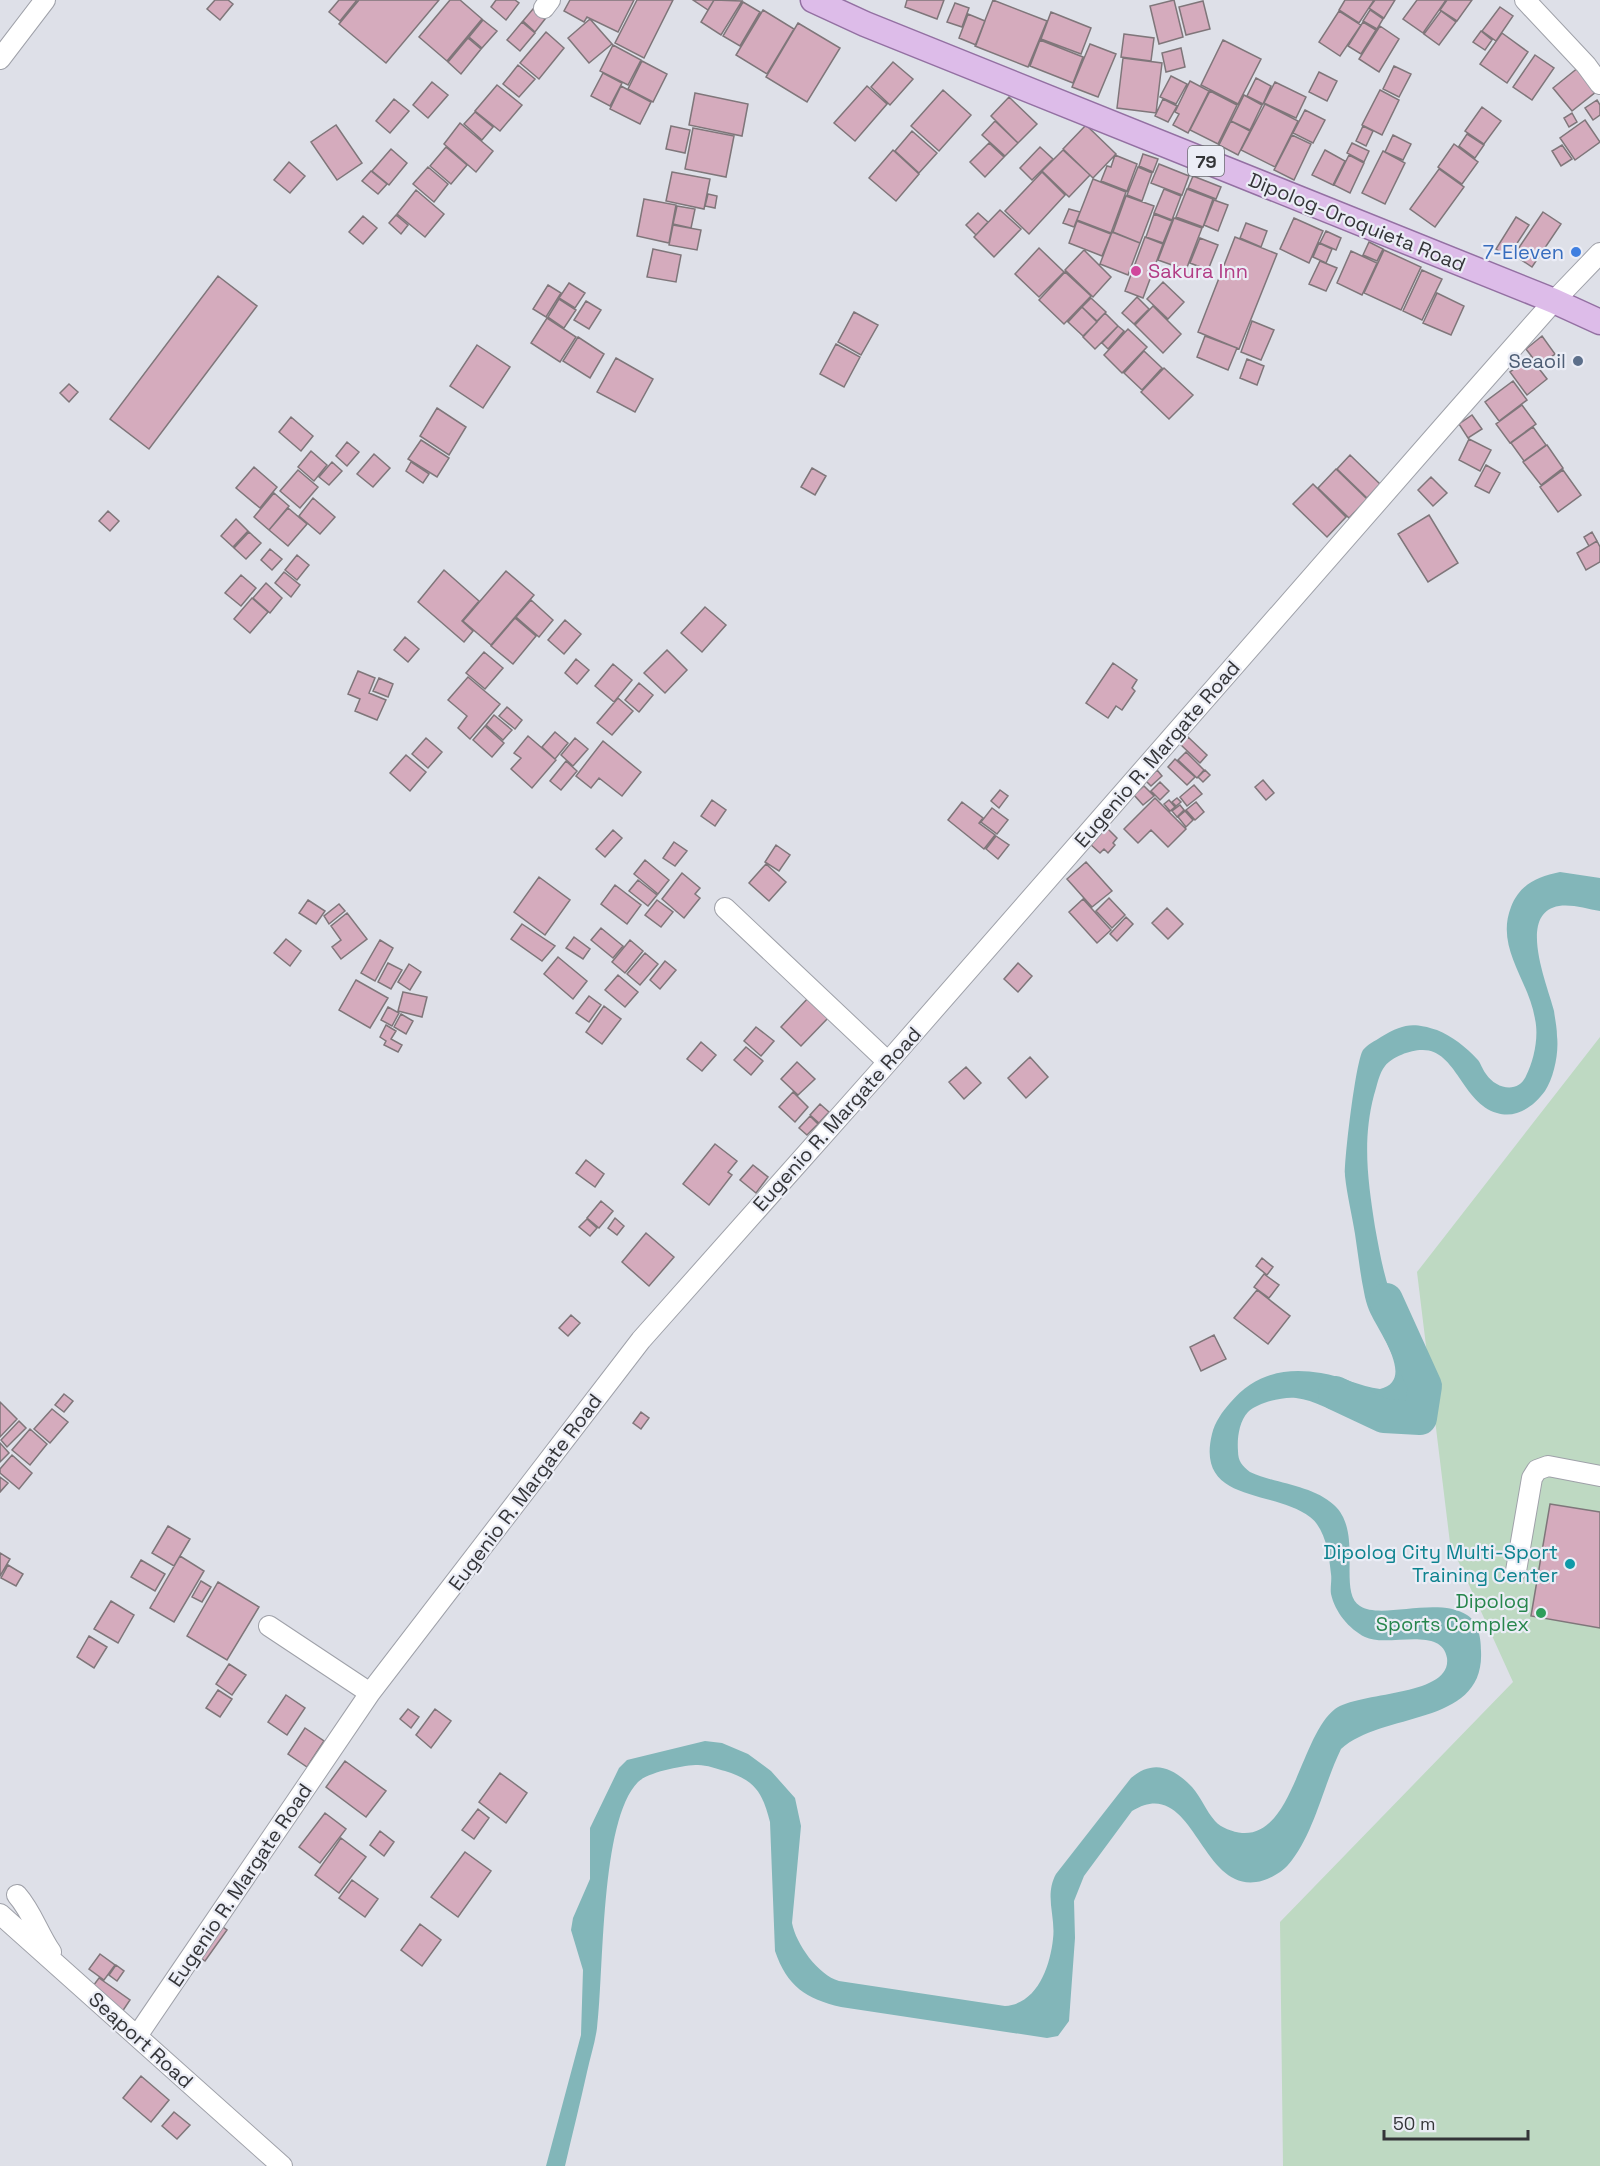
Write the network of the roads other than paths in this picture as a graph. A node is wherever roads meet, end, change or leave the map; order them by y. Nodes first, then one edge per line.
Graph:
1 (45, 0) edge
2 (813, 0) edge
3 (1525, 0) edge
4 (0, 59) edge
5 (1600, 84) edge
6 (1600, 253) edge
7 (1554, 301) junction
8 (1600, 321) edge
9 (725, 908) dead end
10 (888, 1062) junction
11 (1600, 1476) edge
12 (1516, 1570) dead end
13 (268, 1626) dead end
14 (370, 1693) junction
15 (17, 1895) dead end
16 (0, 1914) edge
17 (64, 1971) junction
18 (137, 2036) junction
19 (282, 2166) edge

1 - 4 street
2 - 7 main road, Dipolog-Oroquieta Road / 79
3 - 5 street
6 - 7 street, Eugenio R. Margate Road
7 - 8 main road, Dipolog-Oroquieta Road / 79
7 - 10 street, Eugenio R. Margate Road
9 - 10 street
10 - 14 street, Eugenio R. Margate Road
11 - 12 street
13 - 14 street
14 - 18 street, Eugenio R. Margate Road
15 - 17 street
16 - 17 street, Seaport Road
17 - 18 street, Seaport Road
18 - 19 street, Seaport Road

